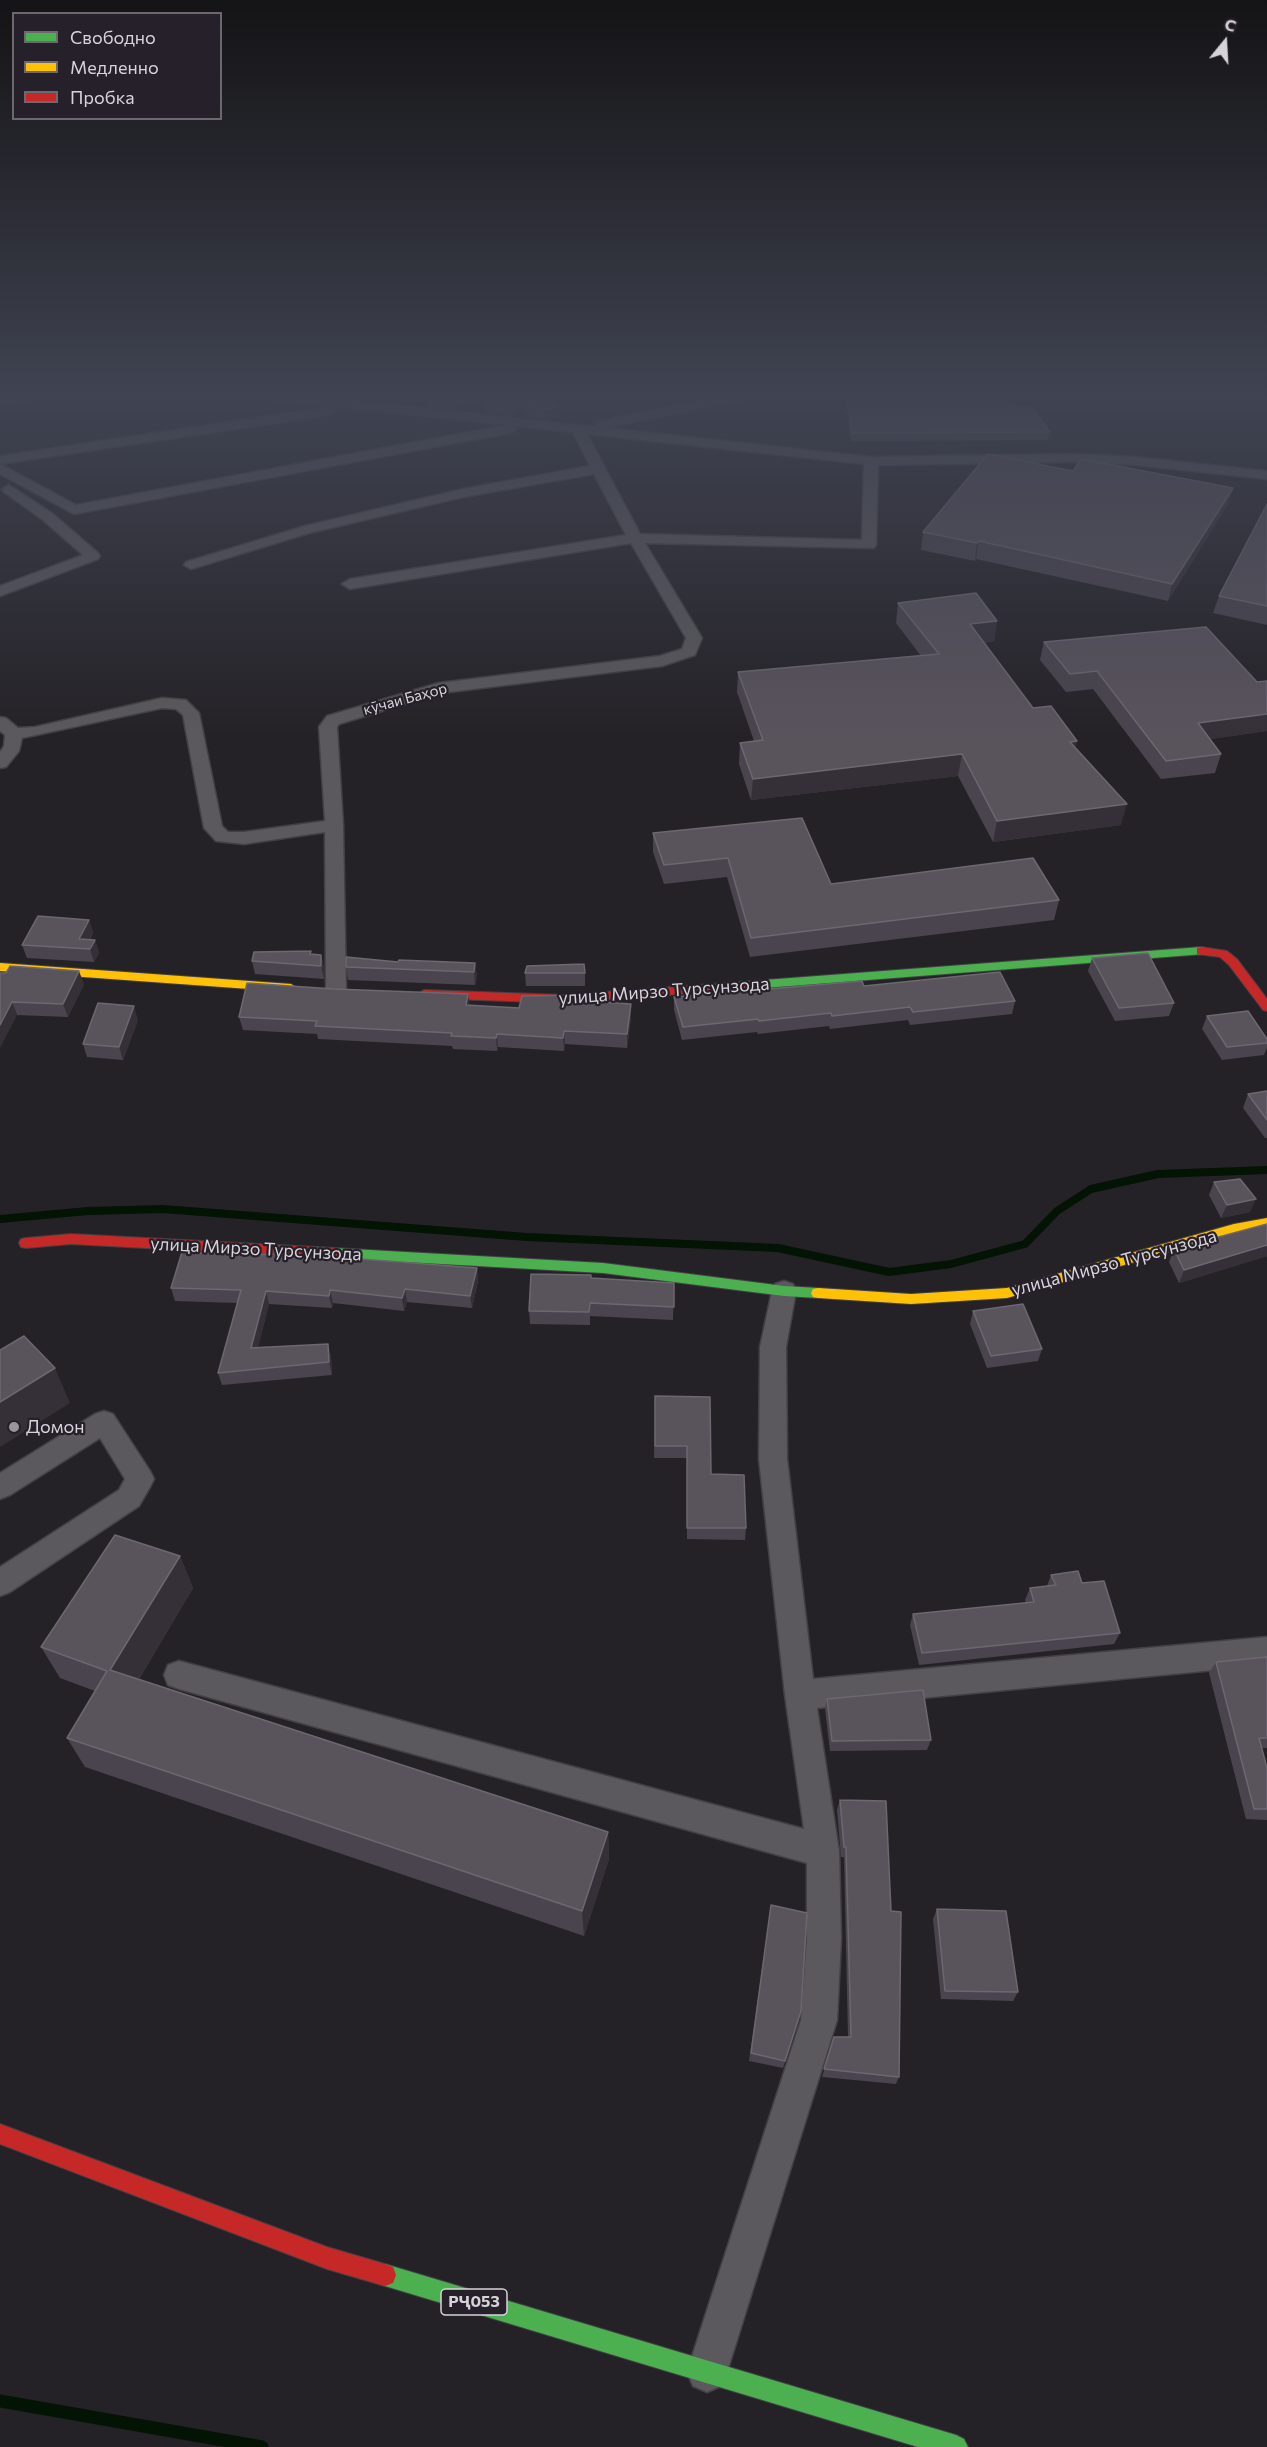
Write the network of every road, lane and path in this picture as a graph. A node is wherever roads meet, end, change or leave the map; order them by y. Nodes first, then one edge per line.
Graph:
1 (39, 510) edge
2 (388, 510) edge
3 (620, 510) edge
4 (870, 510) edge
5 (635, 538) junction
6 (191, 565) dead end
7 (350, 584) dead end
8 (0, 591) edge
9 (0, 722) edge
10 (14, 735) junction
11 (0, 763) edge
12 (334, 825) junction
13 (0, 967) edge
14 (301, 989) edge
15 (336, 991) edge
16 (404, 994) edge
17 (1267, 1007) edge
18 (1267, 1223) edge
19 (26, 1243) dead end
20 (784, 1291) junction
21 (0, 1487) edge
22 (0, 1582) edge
23 (1267, 1652) edge
24 (179, 1675) dead end
25 (800, 1695) junction
26 (823, 1851) junction
27 (0, 2134) edge
28 (707, 2372) junction
29 (956, 2447) edge

1 - 8 street
2 - 6 street
3 - 5 street, кӯчаи Баҳор
4 - 5 street
5 - 7 street
5 - 12 street, кӯчаи Баҳор
9 - 10 street
10 - 11 street
10 - 12 street
12 - 15 street, кӯчаи Баҳор
13 - 14 street
16 - 17 street, улица Мирзо Турсунзода
18 - 20 street, улица Мирзо Турсунзода
19 - 20 street, улица Мирзо Турсунзода
20 - 25 street
21 - 22 street
23 - 25 street
24 - 26 street
25 - 26 street
26 - 28 street
27 - 28 street, РҶ053
28 - 29 street, РҶ053

